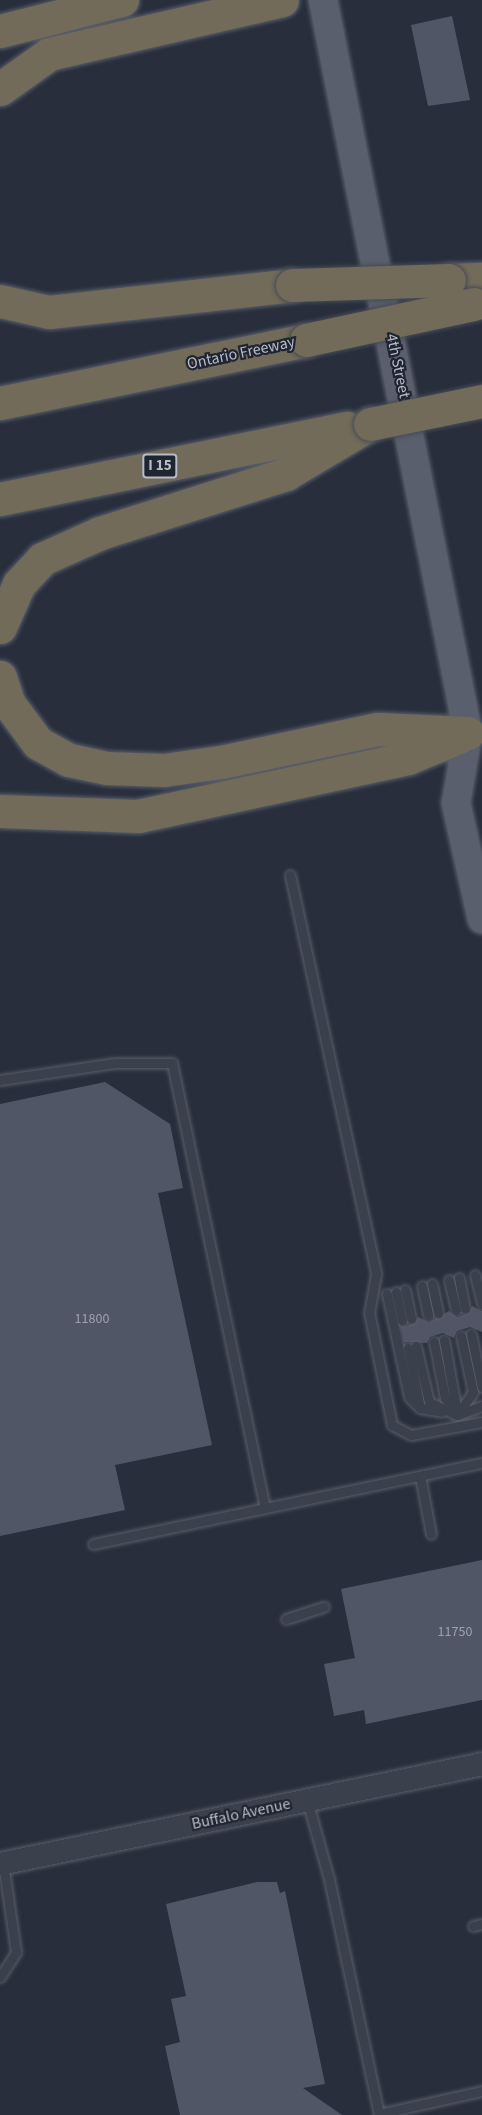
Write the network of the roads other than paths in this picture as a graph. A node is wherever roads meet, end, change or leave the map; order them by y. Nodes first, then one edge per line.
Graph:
1 (122, 0) edge
2 (282, 0) edge
3 (323, 0) edge
4 (0, 31) edge
5 (0, 89) edge
6 (479, 295) edge
7 (0, 301) edge
8 (482, 401) edge
9 (0, 403) edge
10 (322, 442) junction
11 (0, 499) edge
12 (0, 627) edge
13 (0, 677) edge
14 (478, 736) edge
15 (0, 811) edge
16 (290, 875) dead end
17 (482, 919) edge
18 (0, 1080) edge
19 (478, 1278) edge
20 (454, 1279) dead end
21 (427, 1285) dead end
22 (482, 1286) edge
23 (482, 1304) edge
24 (460, 1309) dead end
25 (433, 1314) dead end
26 (406, 1319) dead end
27 (439, 1341) dead end
28 (482, 1389) edge
29 (482, 1399) edge
30 (482, 1406) edge
31 (420, 1408) junction
32 (457, 1415) junction
33 (482, 1422) edge
34 (460, 1426) junction
35 (482, 1463) edge
36 (420, 1476) junction
37 (265, 1507) junction
38 (431, 1534) dead end
39 (93, 1544) dead end
40 (324, 1607) dead end
41 (286, 1619) dead end
42 (482, 1764) edge
43 (307, 1800) junction
44 (1, 1864) edge
45 (0, 1977) edge
46 (482, 2091) edge
47 (379, 2114) edge

1 - 4 highway
2 - 5 highway
3 - 14 main road, 4th Street
6 - 7 highway, bridge
6 - 9 highway, Ontario Freeway, bridge
8 - 10 highway, I 15, bridge
10 - 11 highway, I 15
10 - 12 highway
13 - 14 highway
14 - 15 highway
14 - 17 main road, 4th Street
16 - 34 lane
18 - 37 lane
19 - 22 lane
19 - 23 lane
20 - 24 lane
21 - 25 lane
26 - 31 lane
27 - 32 lane
28 - 32 lane
28 - 32 lane
29 - 32 lane
30 - 32 lane
31 - 32 lane
31 - 32 lane
32 - 34 lane
33 - 34 lane
35 - 36 lane
36 - 37 lane
36 - 38 lane
37 - 39 lane
40 - 41 lane
42 - 43 street, Buffalo Avenue
43 - 44 street, Buffalo Avenue
43 - 47 lane
44 - 45 lane
46 - 47 lane

